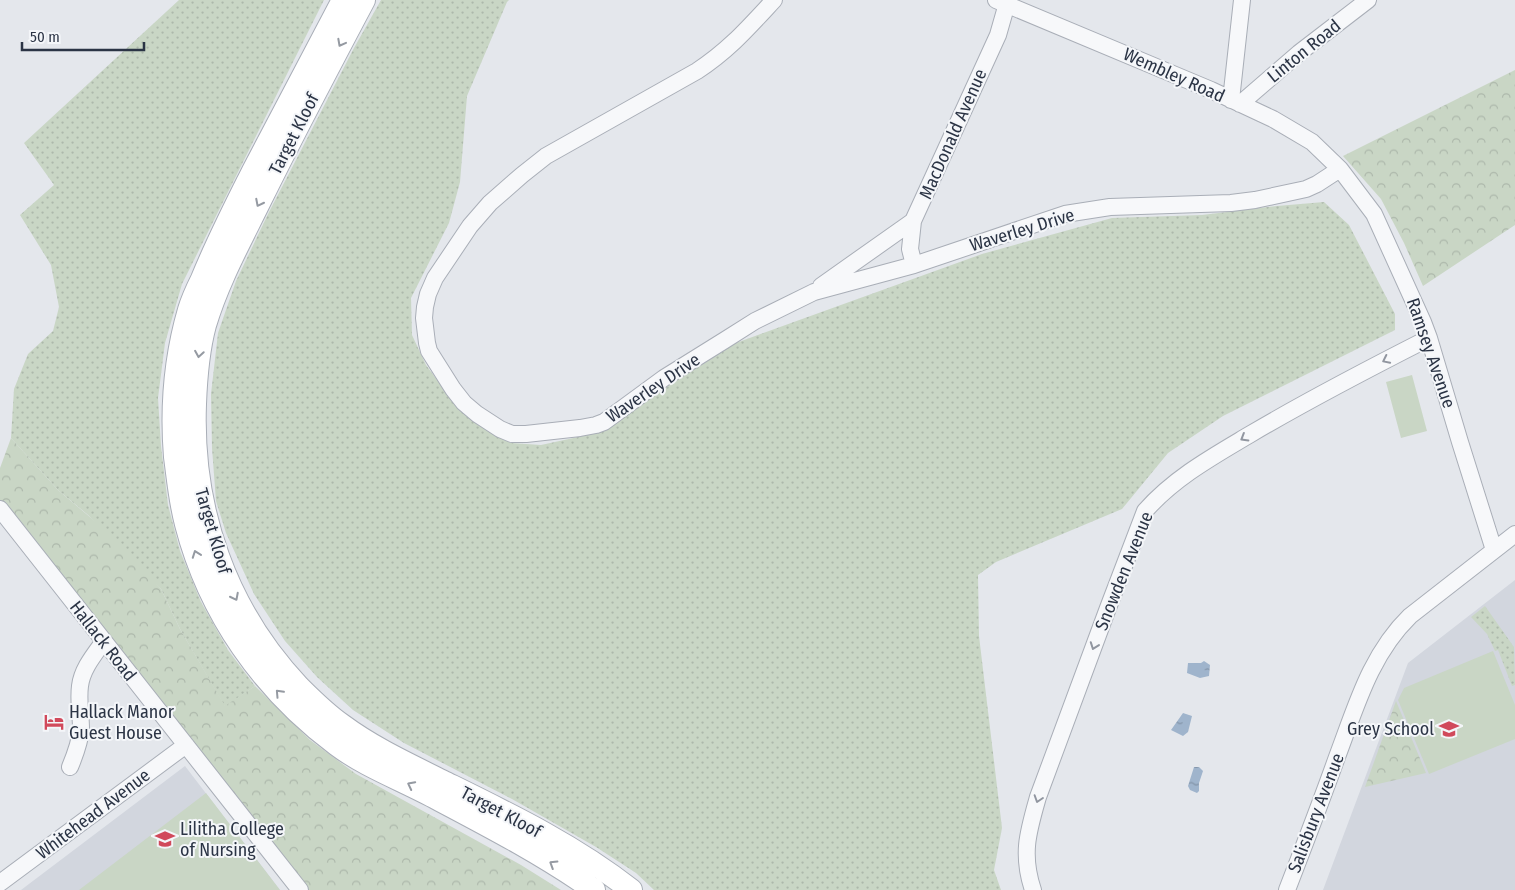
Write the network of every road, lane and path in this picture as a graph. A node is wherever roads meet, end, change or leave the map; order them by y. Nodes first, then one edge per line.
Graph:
1 (343, 0) edge
2 (364, 0) edge
3 (774, 0) edge
4 (1242, 0) edge
5 (1368, 0) edge
6 (1004, 2) edge
7 (1236, 102) junction
8 (1340, 169) junction
9 (913, 222) junction
10 (914, 265) junction
11 (814, 292) junction
12 (1429, 338) junction
13 (0, 509) edge
14 (1515, 534) edge
15 (1494, 550) junction
16 (104, 641) junction
17 (186, 745) junction
18 (70, 767) dead end
19 (0, 882) edge
20 (300, 890) edge
21 (594, 890) edge
22 (631, 890) edge
23 (1033, 890) edge
24 (1287, 890) edge

21 -> 1 main road, Target Kloof
2 -> 22 main road, Target Kloof
3 - 11 street, Waverley Drive
4 - 7 street
5 - 7 street, Linton Road
6 - 7 street, Wembley Road
6 - 9 street, MacDonald Avenue
7 - 8 street, Wembley Road
8 - 10 street, Waverley Drive
8 - 12 street, Ramsey Avenue
9 - 10 street, MacDonald Avenue
9 - 11 street
10 - 11 street, Waverley Drive
12 - 15 street, Ramsey Avenue
12 -> 23 street, Snowden Avenue
13 - 16 street, Hallack Road
14 - 15 street, Salisbury Avenue
15 - 24 street, Salisbury Avenue
16 - 17 street, Hallack Road
16 - 18 street
17 - 19 street, Whitehead Avenue
17 - 20 street, Hallack Road

